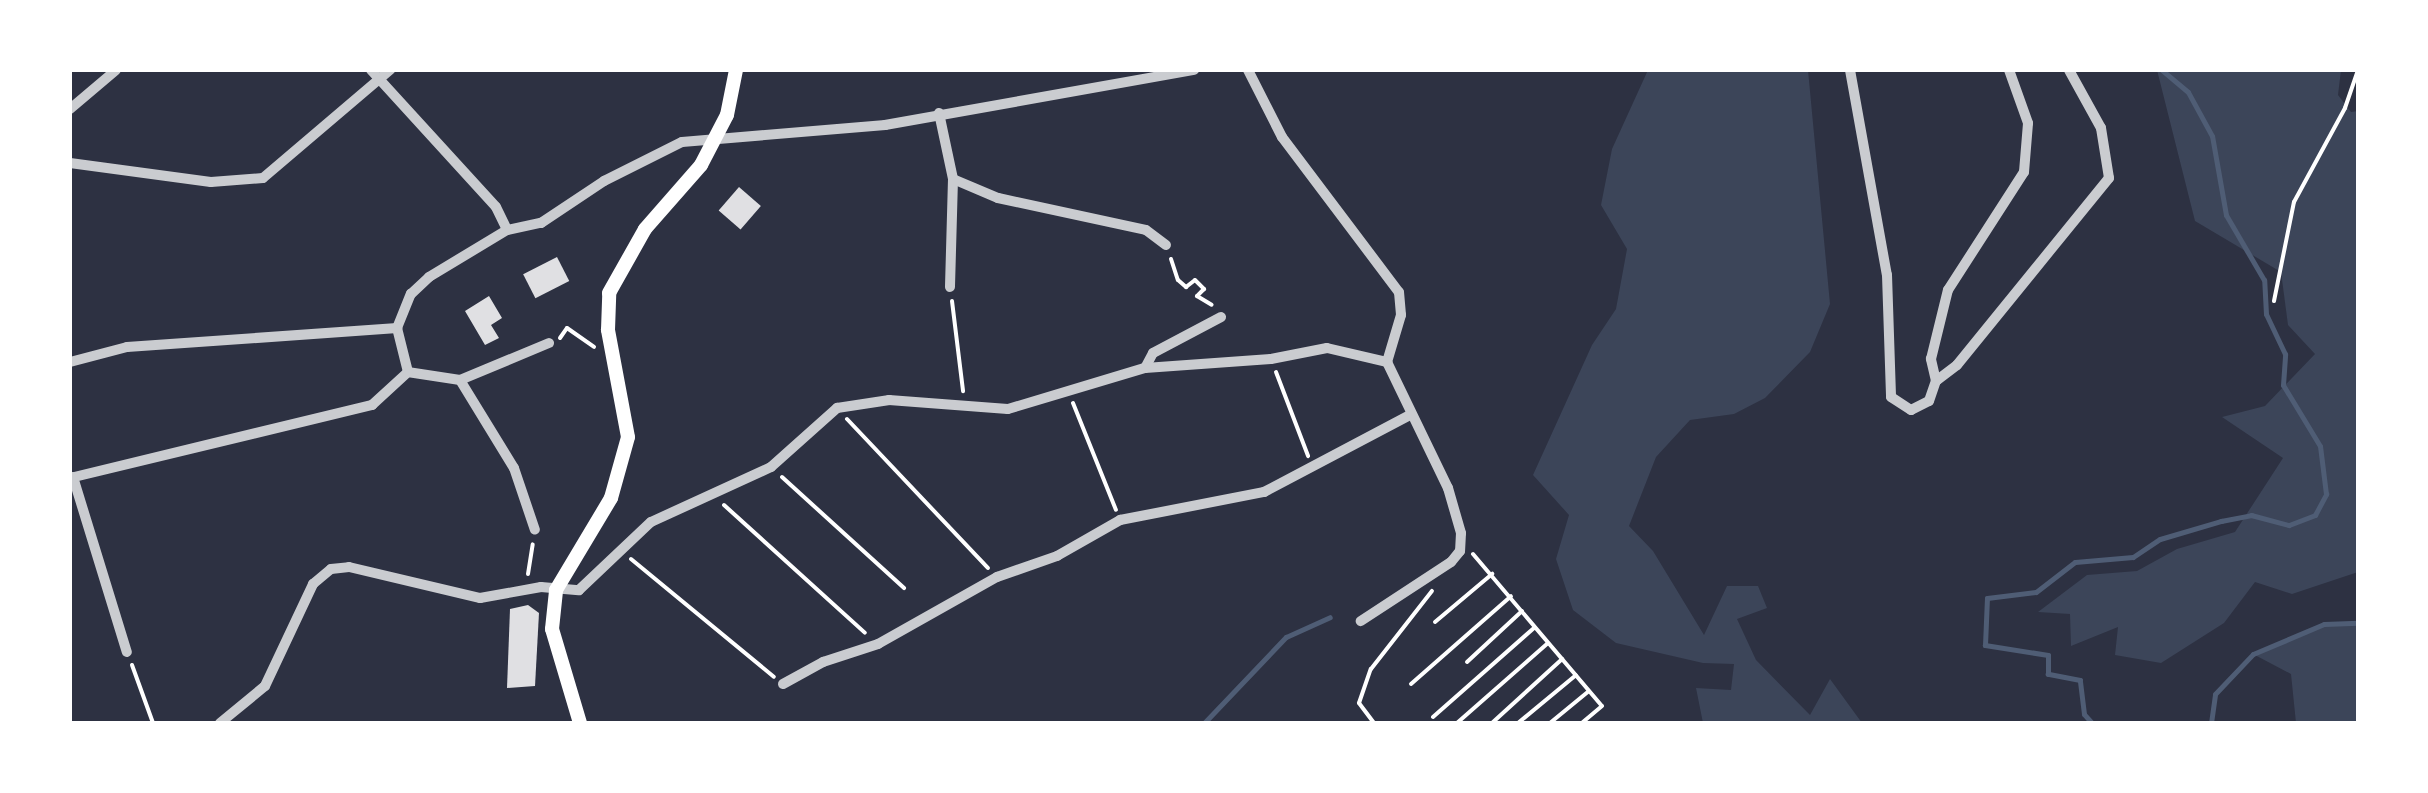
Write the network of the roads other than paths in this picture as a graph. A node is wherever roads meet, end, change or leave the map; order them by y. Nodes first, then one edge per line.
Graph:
1 (116, 70) edge
2 (371, 70) edge
3 (390, 70) edge
4 (736, 70) edge
5 (1194, 70) edge
6 (1850, 70) edge
7 (2010, 70) edge
8 (2069, 70) edge
9 (1253, 74) edge
10 (382, 82) junction
11 (70, 109) edge
12 (939, 113) junction
13 (714, 140) junction
14 (70, 163) edge
15 (953, 178) junction
16 (508, 230) junction
17 (1166, 245) road end
18 (950, 287) road end
19 (1222, 317) road end
20 (398, 328) junction
21 (549, 344) dead end
22 (70, 362) edge
23 (1387, 362) junction
24 (1145, 368) junction
25 (408, 372) junction
26 (460, 380) junction
27 (1936, 381) junction
28 (1410, 415) junction
29 (71, 477) edge
30 (75, 505) edge
31 (535, 530) road end
32 (556, 590) junction
33 (1361, 620) dead end
34 (127, 652) road end
35 (784, 684) road end
36 (220, 723) edge
37 (580, 723) edge

1 - 11 street
2 - 10 street
3 - 10 street
4 - 13 main road
5 - 12 street
6 - 27 street
7 - 27 street
8 - 27 street
9 - 23 street
10 - 14 street
10 - 16 street
12 - 13 street
12 - 15 street
13 - 16 street
13 - 32 main road
15 - 17 street
15 - 18 street
16 - 20 street
19 - 24 street
20 - 22 street
20 - 25 street
21 - 26 street
23 - 24 street
23 - 28 street
24 - 32 street
25 - 26 street
25 - 29 street
26 - 31 street
28 - 33 street
28 - 35 street
29 - 30 street
30 - 34 street
32 - 36 street
32 - 37 main road

